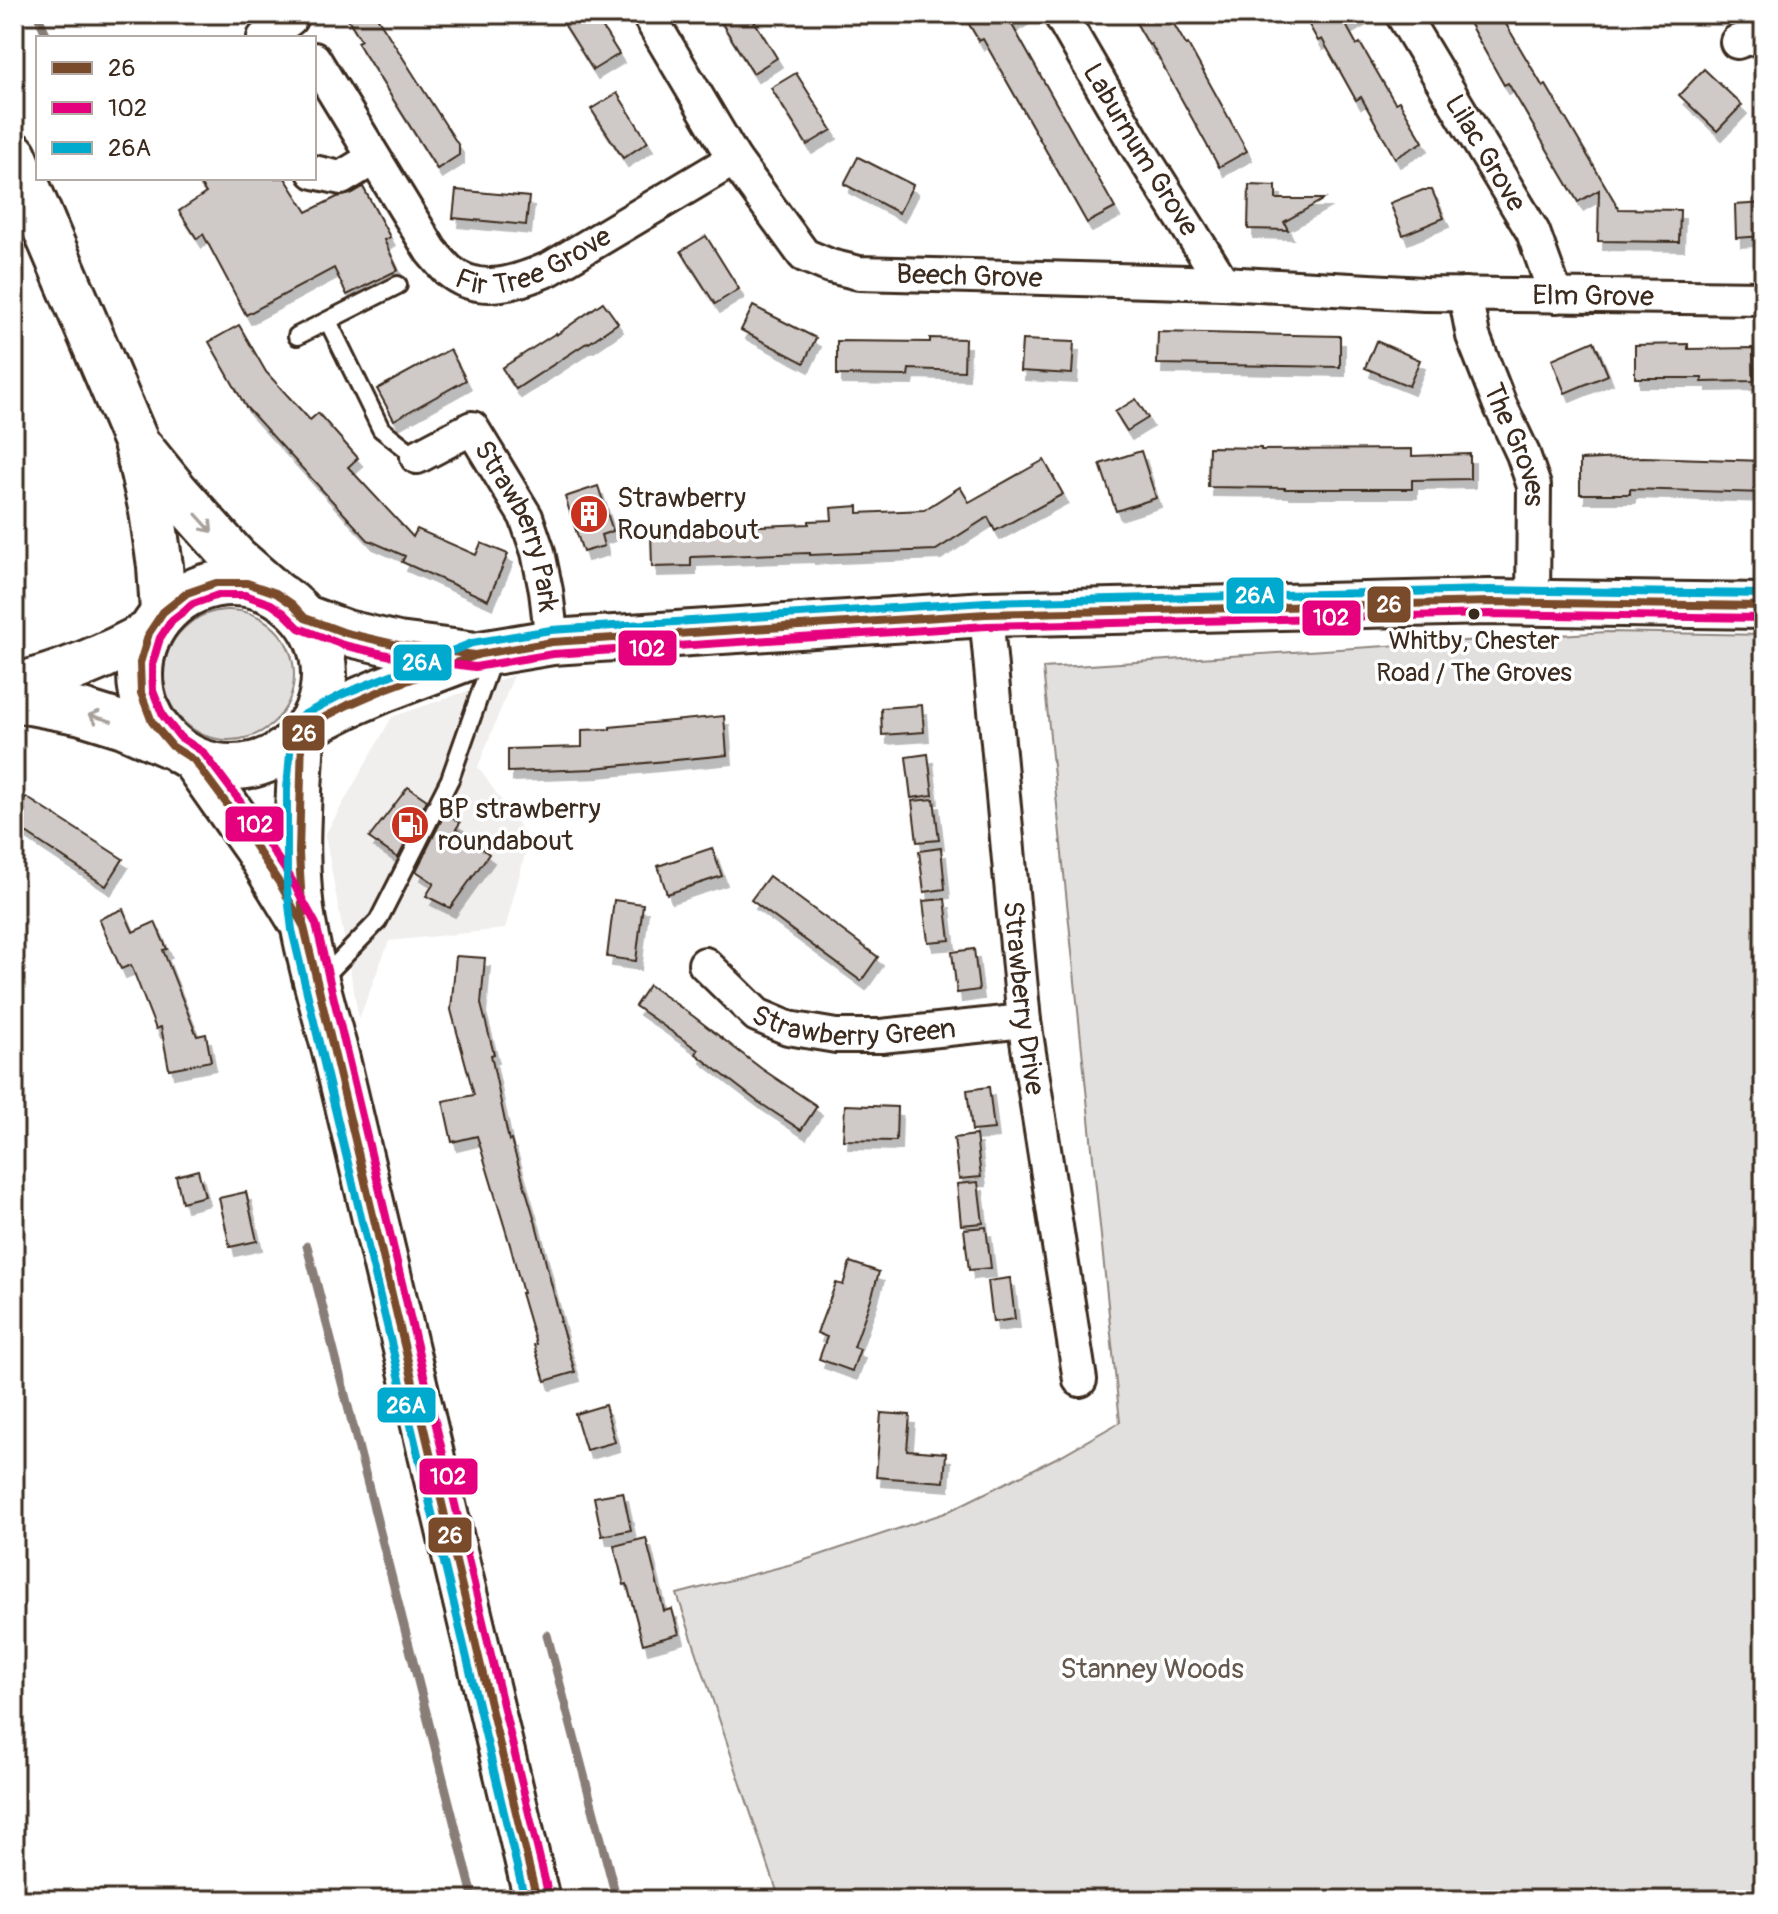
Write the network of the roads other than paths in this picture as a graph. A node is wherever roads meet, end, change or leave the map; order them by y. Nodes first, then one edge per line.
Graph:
1 (648, 14) edge
2 (1060, 14) edge
3 (1402, 14) edge
4 (293, 24) edge
5 (268, 36) edge
6 (316, 62) edge
7 (14, 155) edge
8 (374, 158) junction
9 (734, 159) junction
10 (316, 172) edge
11 (1223, 283) junction
12 (398, 285) dead end
13 (1424, 294) joint
14 (1465, 294) junction
15 (1556, 296) junction
16 (1764, 298) edge
17 (328, 321) junction
18 (297, 336) dead end
19 (136, 442) junction
20 (417, 457) joint
21 (1533, 602) junction
22 (290, 606) junction
23 (1764, 606) edge
24 (986, 614) junction
25 (156, 623) junction
26 (552, 642) junction
27 (485, 653) junction
28 (14, 687) edge
29 (14, 699) edge
30 (305, 730) junction
31 (183, 753) junction
32 (304, 927) junction
33 (705, 964) dead end
34 (317, 984) junction
35 (1024, 1021) junction
36 (1080, 1380) dead end
37 (537, 1900) edge

1 - 9 street, Beech Grove
2 - 11 street, Laburnum Grove
3 - 15 street, Lilac Grove
4 - 5 street
6 - 8 street, Fir Tree Grove
7 - 19 main road
8 - 9 street, Fir Tree Grove
8 - 10 street
9 - 11 street, Beech Grove
11 - 13 street, Beech Grove
12 - 17 lane
13 - 14 street, Elm Grove
14 - 15 street, Elm Grove
14 - 21 street, The Groves
15 - 16 street, Elm Grove
17 - 18 lane
17 - 20 lane
19 -> 22 main road
19 - 25 main road
20 - 26 street, Strawberry Park
21 - 23 main road
21 - 24 main road
22 - 25 main road
22 - 27 main road
22 - 30 main road
24 - 26 main road
24 - 35 street, Strawberry Drive
25 - 28 main road
25 - 31 main road
26 - 27 main road
27 - 30 main road
27 - 34 lane
31 -> 29 main road
30 - 31 main road
30 - 32 main road
31 - 32 main road
32 - 34 main road
33 - 35 street, Strawberry Green
34 - 37 main road
35 - 36 street, Strawberry Drive

